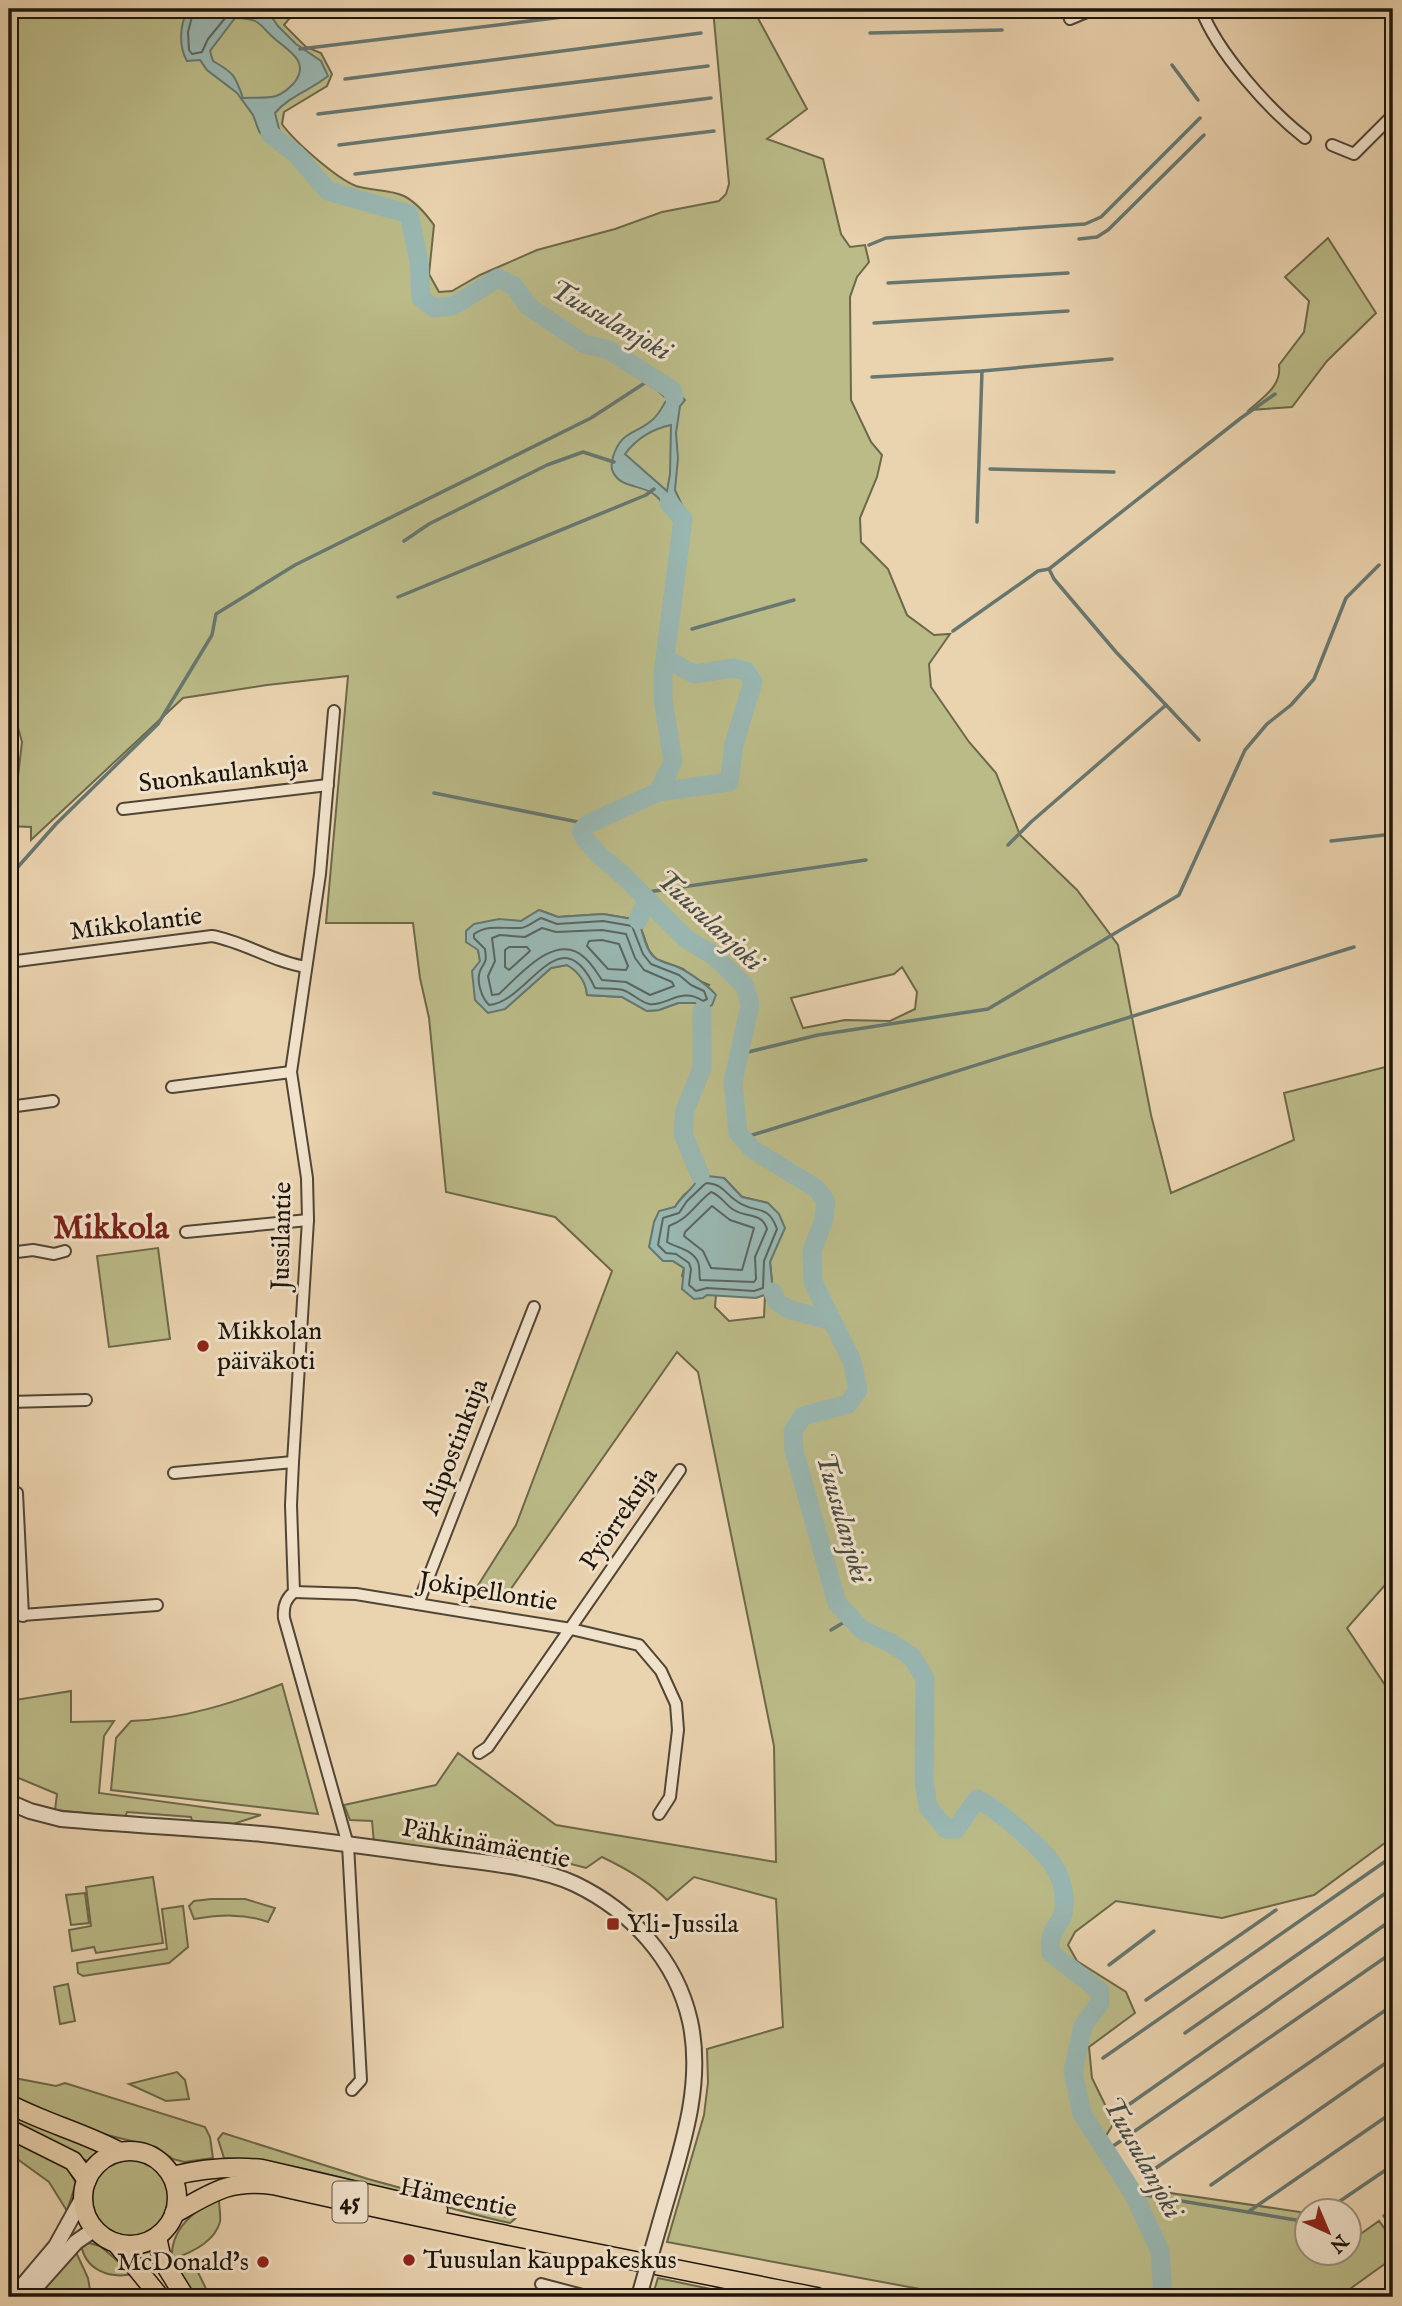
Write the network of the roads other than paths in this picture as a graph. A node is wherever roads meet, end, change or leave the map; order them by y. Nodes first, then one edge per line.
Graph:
1 (1067, 9) edge
2 (1094, 9) edge
3 (1201, 9) edge
4 (1393, 115) edge
5 (1305, 138) dead end
6 (1332, 145) dead end
7 (334, 711) dead end
8 (328, 785) junction
9 (123, 809) dead end
10 (9, 962) edge
11 (306, 967) junction
12 (291, 1072) junction
13 (172, 1087) dead end
14 (53, 1101) dead end
15 (9, 1107) edge
16 (308, 1220) junction
17 (186, 1232) dead end
18 (65, 1251) dead end
19 (9, 1253) edge
20 (534, 1307) dead end
21 (86, 1400) dead end
22 (9, 1402) edge
23 (293, 1462) junction
24 (680, 1470) dead end
25 (174, 1473) dead end
26 (17, 1493) dead end
27 (294, 1592) junction
28 (418, 1604) junction
29 (157, 1605) dead end
30 (9, 1616) edge
31 (23, 1616) junction
32 (571, 1629) junction
33 (479, 1753) dead end
34 (9, 1801) edge
35 (659, 1814) dead end
36 (348, 1845) junction
37 (352, 2090) dead end
38 (9, 2104) edge
39 (9, 2129) edge
40 (120, 2152) junction
41 (172, 2176) junction
42 (85, 2188) junction
43 (174, 2214) junction
44 (95, 2229) junction
45 (157, 2237) junction
46 (532, 2239) junction
47 (116, 2243) junction
48 (541, 2284) dead end
49 (640, 2295) edge
50 (13, 2297) edge
51 (27, 2297) edge
52 (160, 2297) edge
53 (185, 2297) edge
54 (590, 2297) edge
55 (817, 2297) edge

1 - 2 street
3 - 5 street
4 - 6 street
7 - 8 street, Jussilantie
8 - 9 street, Suonkaulankuja
8 - 11 street, Jussilantie
10 - 11 street, Mikkolantie
11 - 12 street, Jussilantie
12 - 13 street
12 - 16 street, Jussilantie
14 - 15 street
16 - 17 street
16 - 23 street, Jussilantie
18 - 19 street
20 - 28 street, Alipostinkuja
21 - 22 street
23 - 25 street
23 - 27 street, Jussilantie
24 - 32 street, Pyörrekuja
26 - 31 street
27 - 28 street, Jokipellontie
27 - 36 street, Jussilantie
28 - 32 street, Jokipellontie
29 - 31 street
30 - 31 street
32 - 33 street, Pyörrekuja
32 - 35 street, Jokipellontie
34 - 36 street, Pähkinämäentie
36 - 37 street, Jussilantie
36 - 49 street, Pähkinämäentie, bridge
38 - 40 main road
39 - 42 main road
40 - 41 main road
40 - 42 main road
41 - 43 main road
41 - 46 main road, Hämeentie / 45
42 - 44 main road
42 - 50 street
43 - 45 main road, 45
43 - 46 main road, Hämeentie / 45
44 - 47 main road
44 - 51 street
45 - 47 main road
45 - 53 main road
46 - 55 main road, Hämeentie / 45
47 - 52 main road
48 - 54 street

